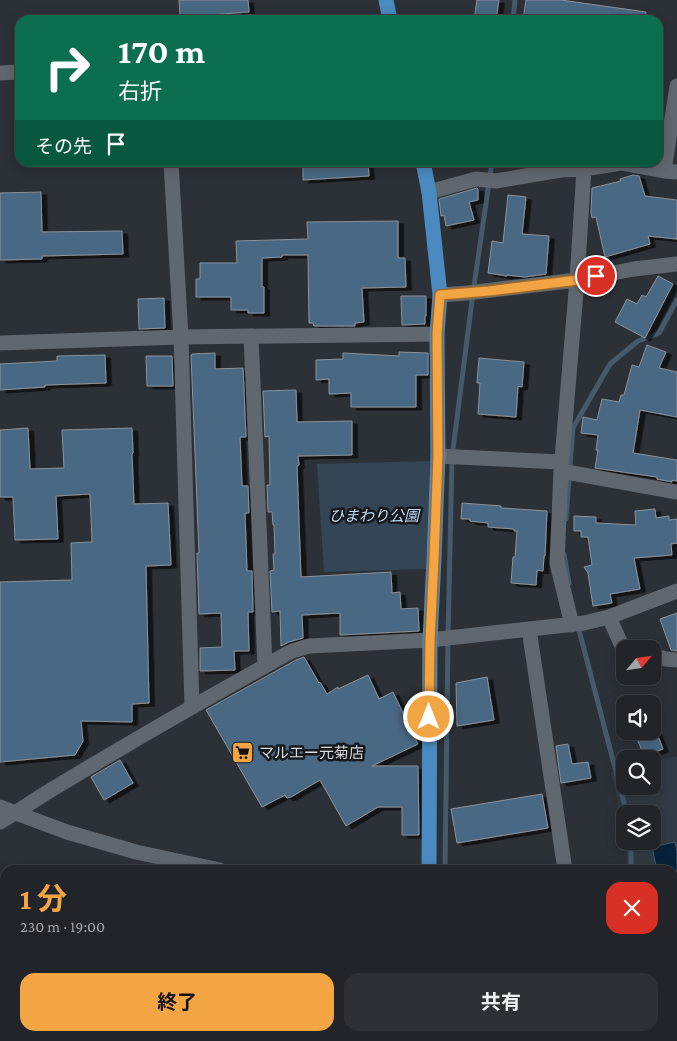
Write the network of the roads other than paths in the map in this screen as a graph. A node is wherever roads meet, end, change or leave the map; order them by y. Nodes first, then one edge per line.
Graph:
1 (386, 0) edge
2 (389, 15) edge
3 (15, 72) edge
4 (0, 73) edge
5 (677, 86) edge
6 (171, 167) edge
7 (424, 167) edge
8 (596, 167) edge
9 (643, 167) edge
10 (584, 169) junction
11 (671, 172) edge
12 (429, 192) junction
13 (677, 264) edge
14 (578, 280) junction
15 (440, 295) junction
16 (437, 334) junction
17 (251, 336) junction
18 (181, 337) junction
19 (0, 343) edge
20 (438, 456) junction
21 (561, 466) junction
22 (677, 492) edge
23 (677, 591) edge
24 (609, 617) junction
25 (578, 624) junction
26 (529, 629) junction
27 (430, 640) junction
28 (619, 640) edge
29 (661, 658) edge
30 (677, 660) edge
31 (265, 666) junction
32 (192, 706) junction
33 (0, 807) edge
34 (16, 813) junction
35 (0, 822) edge
36 (197, 865) edge
37 (428, 865) edge
38 (564, 865) edge

1 - 2 main road
3 - 4 street
5 - 11 street
6 - 18 street
7 - 12 main road
8 - 10 street
9 - 11 street
10 - 12 street
10 - 14 street
12 - 15 main road
13 - 14 street
14 - 15 street
14 - 21 street
15 - 16 main road
16 - 17 street
16 - 20 main road
17 - 18 street
17 - 31 street
18 - 19 street
18 - 32 street
20 - 21 street
20 - 27 main road
21 - 22 street
21 - 25 street
23 - 24 street
24 - 25 street
24 - 28 street
25 - 26 street
26 - 27 street
26 - 38 street
27 - 31 street
27 - 37 main road
29 - 30 street
31 - 32 street
32 - 34 street
33 - 34 street
34 - 35 street
34 - 36 street

